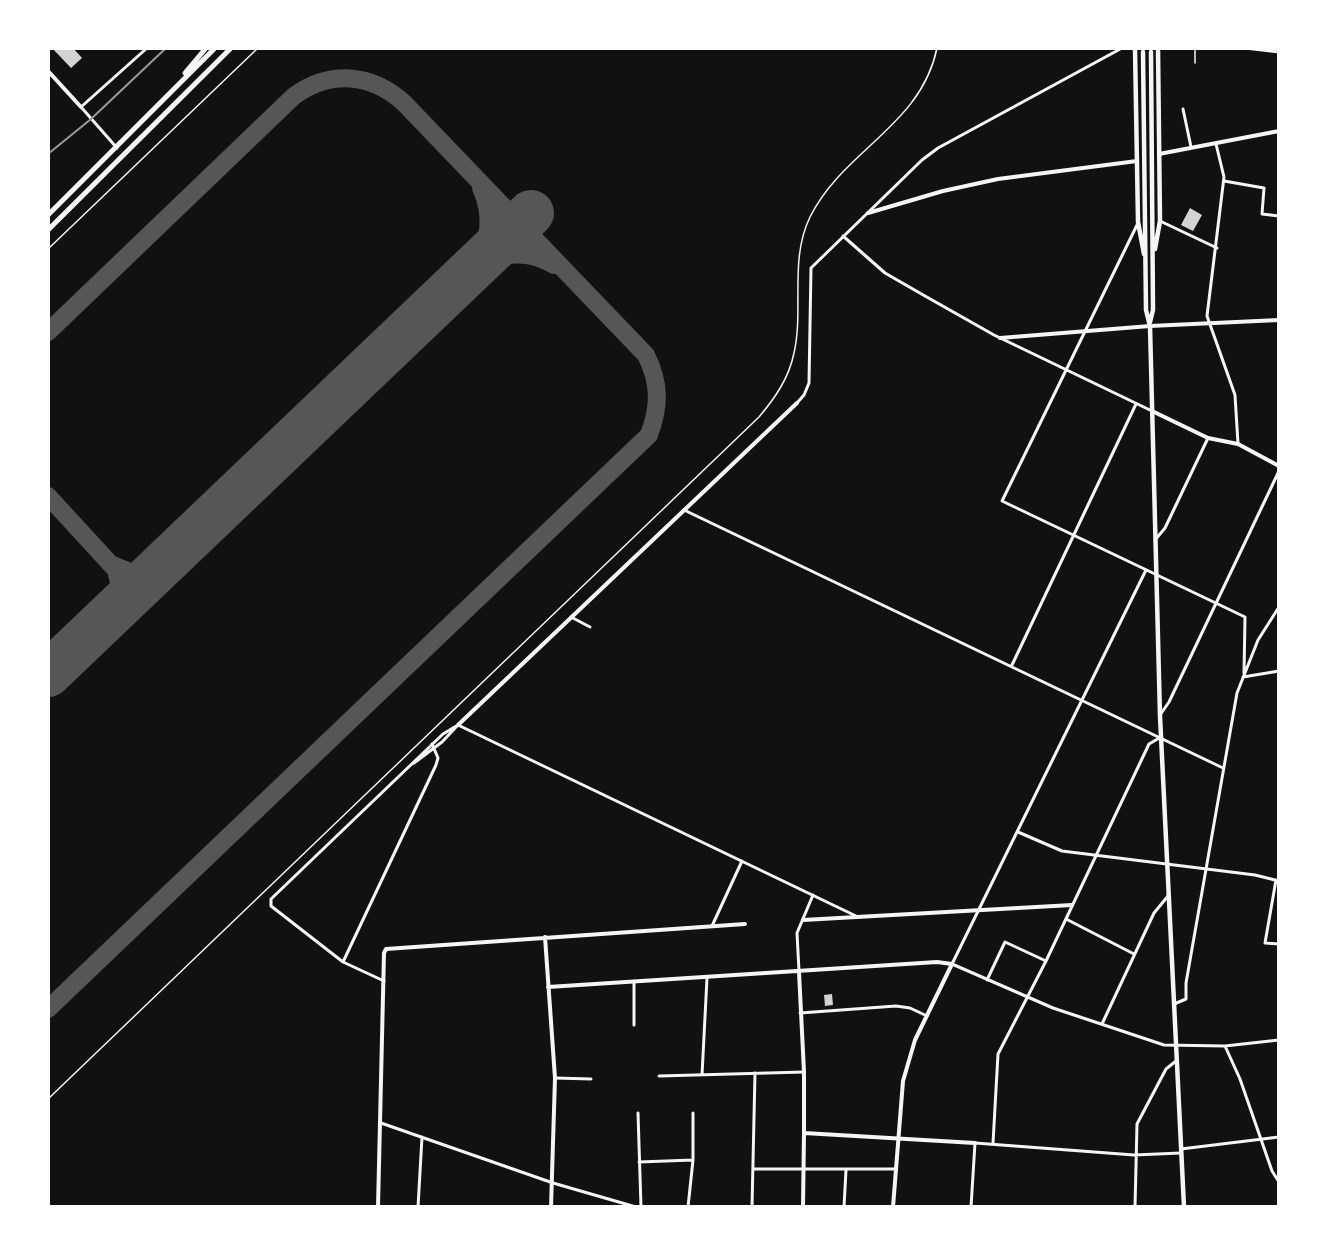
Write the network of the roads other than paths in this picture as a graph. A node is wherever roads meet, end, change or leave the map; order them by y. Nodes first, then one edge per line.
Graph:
1 (147, 48) edge
2 (206, 48) edge
3 (215, 48) edge
4 (232, 48) edge
5 (258, 48) edge
6 (937, 48) edge
7 (1122, 48) edge
8 (1135, 48) edge
9 (1158, 48) edge
10 (1195, 48) edge
11 (1245, 48) edge
12 (1143, 52) dead end
13 (1150, 52) dead end
14 (1279, 52) edge
15 (1195, 63) dead end
16 (48, 71) edge
17 (159, 105) junction
18 (81, 107) junction
19 (1183, 109) dead end
20 (1279, 131) edge
21 (1216, 144) junction
22 (117, 148) junction
23 (1192, 149) junction
24 (1159, 154) junction
25 (1137, 161) junction
26 (1224, 181) junction
27 (49, 212) edge
28 (868, 213) junction
29 (1279, 216) edge
30 (60, 219) junction
31 (1160, 221) junction
32 (1138, 222) junction
33 (48, 230) edge
34 (843, 236) junction
35 (1217, 248) junction
36 (48, 249) edge
37 (1153, 256) junction
38 (1145, 260) junction
39 (1279, 320) edge
40 (1209, 324) junction
41 (1150, 326) junction
42 (1084, 332) junction
43 (1000, 338) junction
44 (1065, 370) junction
45 (797, 403) joint
46 (1136, 404) junction
47 (1152, 411) junction
48 (1208, 438) junction
49 (1238, 444) junction
50 (1279, 466) edge
51 (1279, 471) edge
52 (684, 510) junction
53 (1074, 534) junction
54 (1154, 541) junction
55 (1146, 570) junction
56 (1155, 575) junction
57 (1215, 603) junction
58 (1279, 607) edge
59 (571, 617) junction
60 (590, 627) dead end
61 (1012, 666) junction
62 (1279, 671) edge
63 (1244, 675) junction
64 (1081, 700) junction
65 (1160, 716) junction
66 (458, 725) junction
67 (1161, 737) junction
68 (433, 746) junction
69 (1223, 768) junction
70 (1018, 832) junction
71 (1095, 856) junction
72 (742, 861) junction
73 (1167, 864) junction
74 (1206, 869) junction
75 (1277, 880) edge
76 (813, 895) junction
77 (1168, 896) junction
78 (1072, 905) junction
79 (978, 910) junction
80 (860, 917) junction
81 (1066, 919) junction
82 (803, 920) junction
83 (745, 924) dead end
84 (712, 926) junction
85 (545, 937) junction
86 (1279, 944) edge
87 (1135, 955) junction
88 (1046, 961) junction
89 (343, 962) junction
90 (952, 964) junction
91 (799, 972) junction
92 (707, 978) junction
93 (987, 980) junction
94 (384, 981) junction
95 (634, 982) junction
96 (548, 987) junction
97 (1028, 998) junction
98 (1173, 1004) junction
99 (800, 1013) junction
100 (927, 1016) junction
101 (1102, 1024) junction
102 (634, 1025) dead end
103 (1279, 1040) edge
104 (1225, 1046) junction
105 (1176, 1047) junction
106 (1176, 1061) junction
107 (804, 1072) junction
108 (755, 1073) junction
109 (702, 1075) junction
110 (659, 1076) dead end
111 (555, 1078) junction
112 (591, 1078) dead end
113 (48, 1099) edge
114 (638, 1113) dead end
115 (693, 1113) dead end
116 (381, 1123) junction
117 (804, 1133) junction
118 (422, 1137) junction
119 (898, 1137) junction
120 (1279, 1137) edge
121 (1260, 1140) junction
122 (975, 1143) junction
123 (993, 1143) junction
124 (1181, 1151) junction
125 (1134, 1155) junction
126 (693, 1160) junction
127 (639, 1162) junction
128 (753, 1169) junction
129 (895, 1169) junction
130 (803, 1170) junction
131 (846, 1170) junction
132 (1279, 1182) edge
133 (553, 1183) junction
134 (378, 1207) edge
135 (418, 1207) edge
136 (551, 1207) edge
137 (639, 1207) edge
138 (688, 1207) edge
139 (752, 1207) edge
140 (803, 1207) edge
141 (844, 1207) edge
142 (893, 1207) edge
143 (970, 1207) edge
144 (1135, 1207) edge
145 (1184, 1207) edge

1 - 18 street
2 - 17 highway
3 - 17 highway
4 - 30 highway
5 - 36 lane
6 - 113 lane
7 - 28 street
8 - 25 main road
9 - 24 main road
10 - 15 lane
11 - 14 street
12 - 38 main road
13 - 37 main road
16 - 18 street
17 - 22 highway
18 - 22 street
19 - 23 street
20 - 21 street
21 - 23 street
21 - 26 street
22 - 27 highway
23 - 24 street
24 - 31 main road
25 - 28 street
25 - 32 main road
26 - 29 street
26 - 35 street
27 - 30 street
28 - 34 street
30 - 33 highway
31 - 35 street
31 - 37 main road
32 - 38 main road
32 - 42 street
34 - 43 street
34 - 45 street
35 - 40 street
37 - 41 main road
38 - 41 main road
39 - 40 street
40 - 41 street
40 - 49 street
41 - 42 street
41 - 47 main road
42 - 43 street
42 - 44 street
43 - 44 street
44 - 46 street
44 - 53 street
45 - 52 street
46 - 47 street
46 - 53 street
47 - 48 street
47 - 54 main road
48 - 49 street
48 - 54 street
49 - 50 street
51 - 57 street
52 - 59 street
52 - 61 street
53 - 55 street
53 - 61 street
54 - 56 main road
55 - 56 street
55 - 64 street
56 - 57 street
56 - 65 main road
57 - 63 street
57 - 65 street
58 - 63 street
59 - 60 street
59 - 66 street
61 - 64 street
62 - 63 street
63 - 69 street
64 - 67 street
64 - 70 street
65 - 67 main road
66 - 68 street
66 - 72 street
67 - 69 street
67 - 71 street
67 - 73 main road
68 - 89 street
68 - 89 street
69 - 74 street
70 - 71 street
70 - 79 street
71 - 73 street
71 - 78 street
72 - 76 street
72 - 84 street
73 - 74 street
73 - 77 main road
74 - 75 street
74 - 98 street
75 - 86 street
76 - 80 street
76 - 82 street
77 - 87 street
77 - 98 main road
78 - 79 street
78 - 81 street
79 - 80 street
79 - 90 street
80 - 82 street
81 - 87 street
81 - 88 street
82 - 91 street
83 - 84 street
84 - 85 street
85 - 94 street
85 - 96 street
87 - 101 street
88 - 93 street
88 - 97 street
89 - 94 street
90 - 91 street
90 - 93 street
90 - 100 street
91 - 92 street
91 - 99 street
92 - 95 street
92 - 109 street
93 - 97 street
94 - 116 street
95 - 96 street
95 - 102 street
96 - 111 street
97 - 101 street
97 - 123 street
98 - 105 main road
99 - 100 street
99 - 107 street
100 - 119 street
101 - 105 street
103 - 104 street
104 - 105 street
104 - 121 street
105 - 106 main road
106 - 124 main road
106 - 125 street
107 - 108 street
107 - 117 street
108 - 109 street
108 - 128 street
109 - 110 street
111 - 112 street
111 - 133 street
114 - 127 street
115 - 126 street
116 - 118 street
116 - 134 street
117 - 119 street
117 - 130 street
118 - 133 street
118 - 135 street
119 - 122 street
119 - 129 street
120 - 121 street
121 - 124 street
121 - 132 street
122 - 123 street
122 - 143 street
123 - 125 street
124 - 125 street
124 - 145 main road
125 - 144 street
126 - 127 street
126 - 138 street
127 - 137 street
128 - 130 street
128 - 139 street
129 - 131 street
129 - 142 street
130 - 131 street
130 - 140 street
131 - 141 street
133 - 136 street
133 - 137 street

